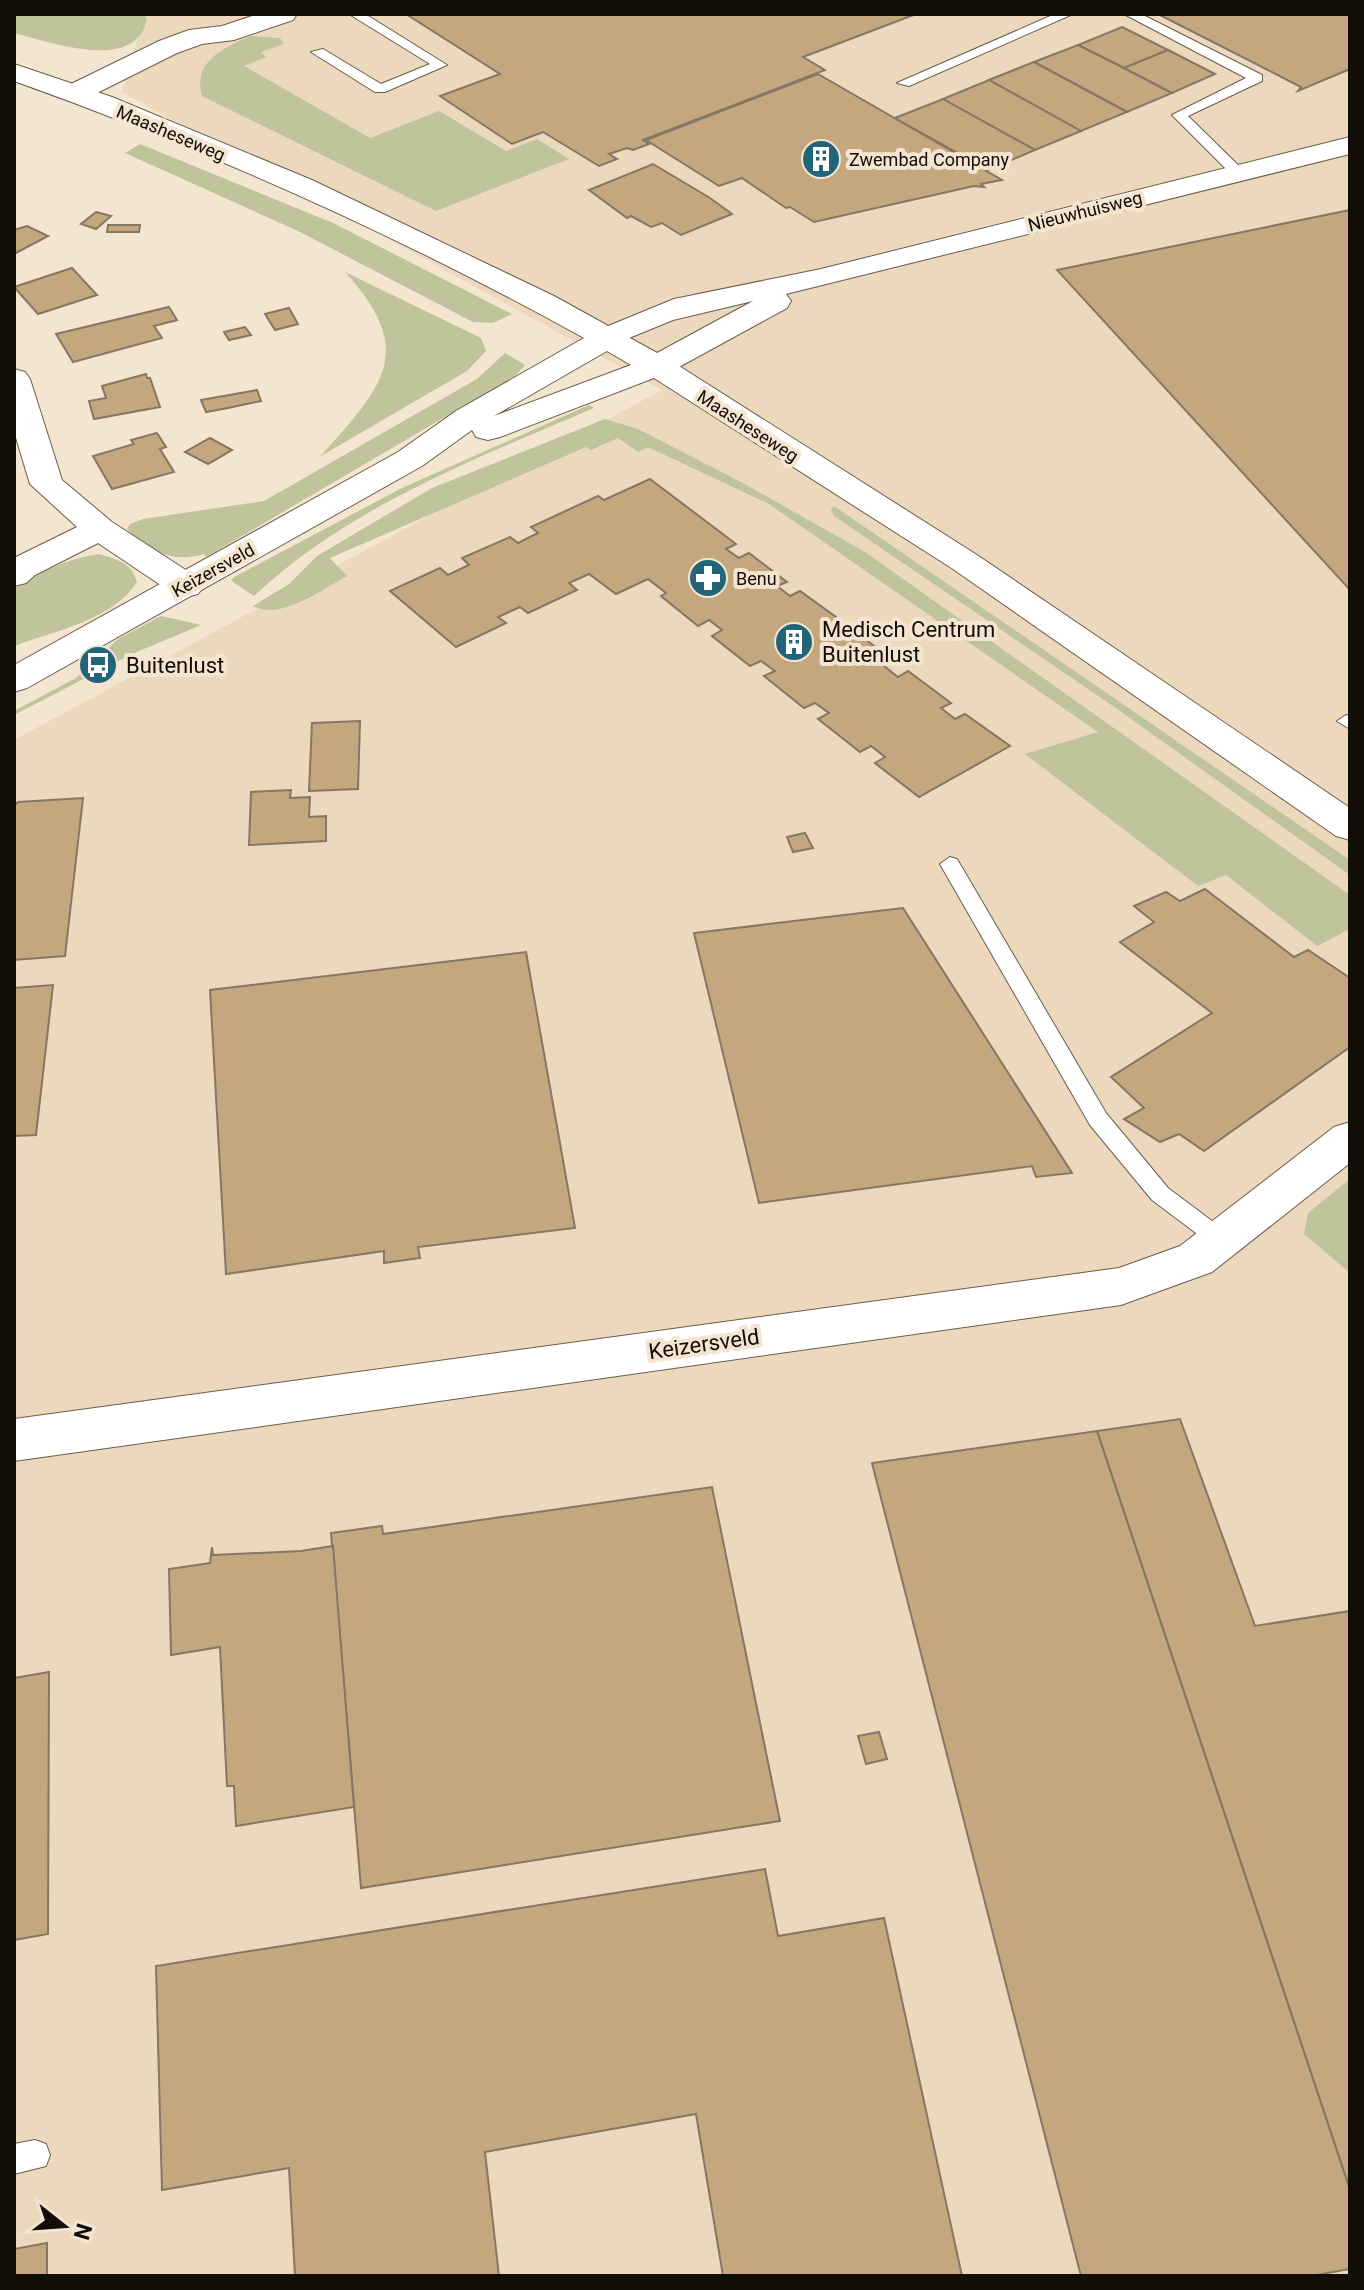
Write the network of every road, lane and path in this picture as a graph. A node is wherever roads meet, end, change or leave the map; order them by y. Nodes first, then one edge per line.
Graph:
1 (284, 14) edge
2 (356, 14) edge
3 (1066, 14) edge
4 (1131, 14) edge
5 (194, 25) edge
6 (318, 52) dead end
7 (14, 72) edge
8 (904, 83) dead end
9 (89, 98) junction
10 (1350, 145) edge
11 (1238, 173) junction
12 (821, 278) junction
13 (607, 338) junction
14 (657, 366) junction
15 (14, 379) edge
16 (410, 459) junction
17 (100, 529) junction
18 (14, 575) edge
19 (186, 586) junction
20 (14, 680) edge
21 (1350, 827) edge
22 (950, 864) dead end
23 (1350, 1139) edge
24 (1220, 1239) junction
25 (14, 1440) edge

1 - 5 street
2 - 6 lane
3 - 8 lane
4 - 11 lane
5 - 9 street, Maasheseweg
7 - 9 street
9 - 13 street, Maasheseweg
10 - 11 street, Nieuwhuisweg
11 - 12 street, Nieuwhuisweg
12 - 13 street, Nieuwhuisweg
12 - 14 street, Nieuwhuisweg
13 - 14 street, Maasheseweg
13 - 16 street, Keizersveld
14 - 16 street, Keizersveld
14 - 21 street, Maasheseweg
15 - 17 street
16 - 19 street, Keizersveld
17 - 18 street
17 - 19 street
19 - 20 street, Keizersveld
22 - 24 lane
23 - 24 street, Keizersveld
24 - 25 street, Keizersveld

